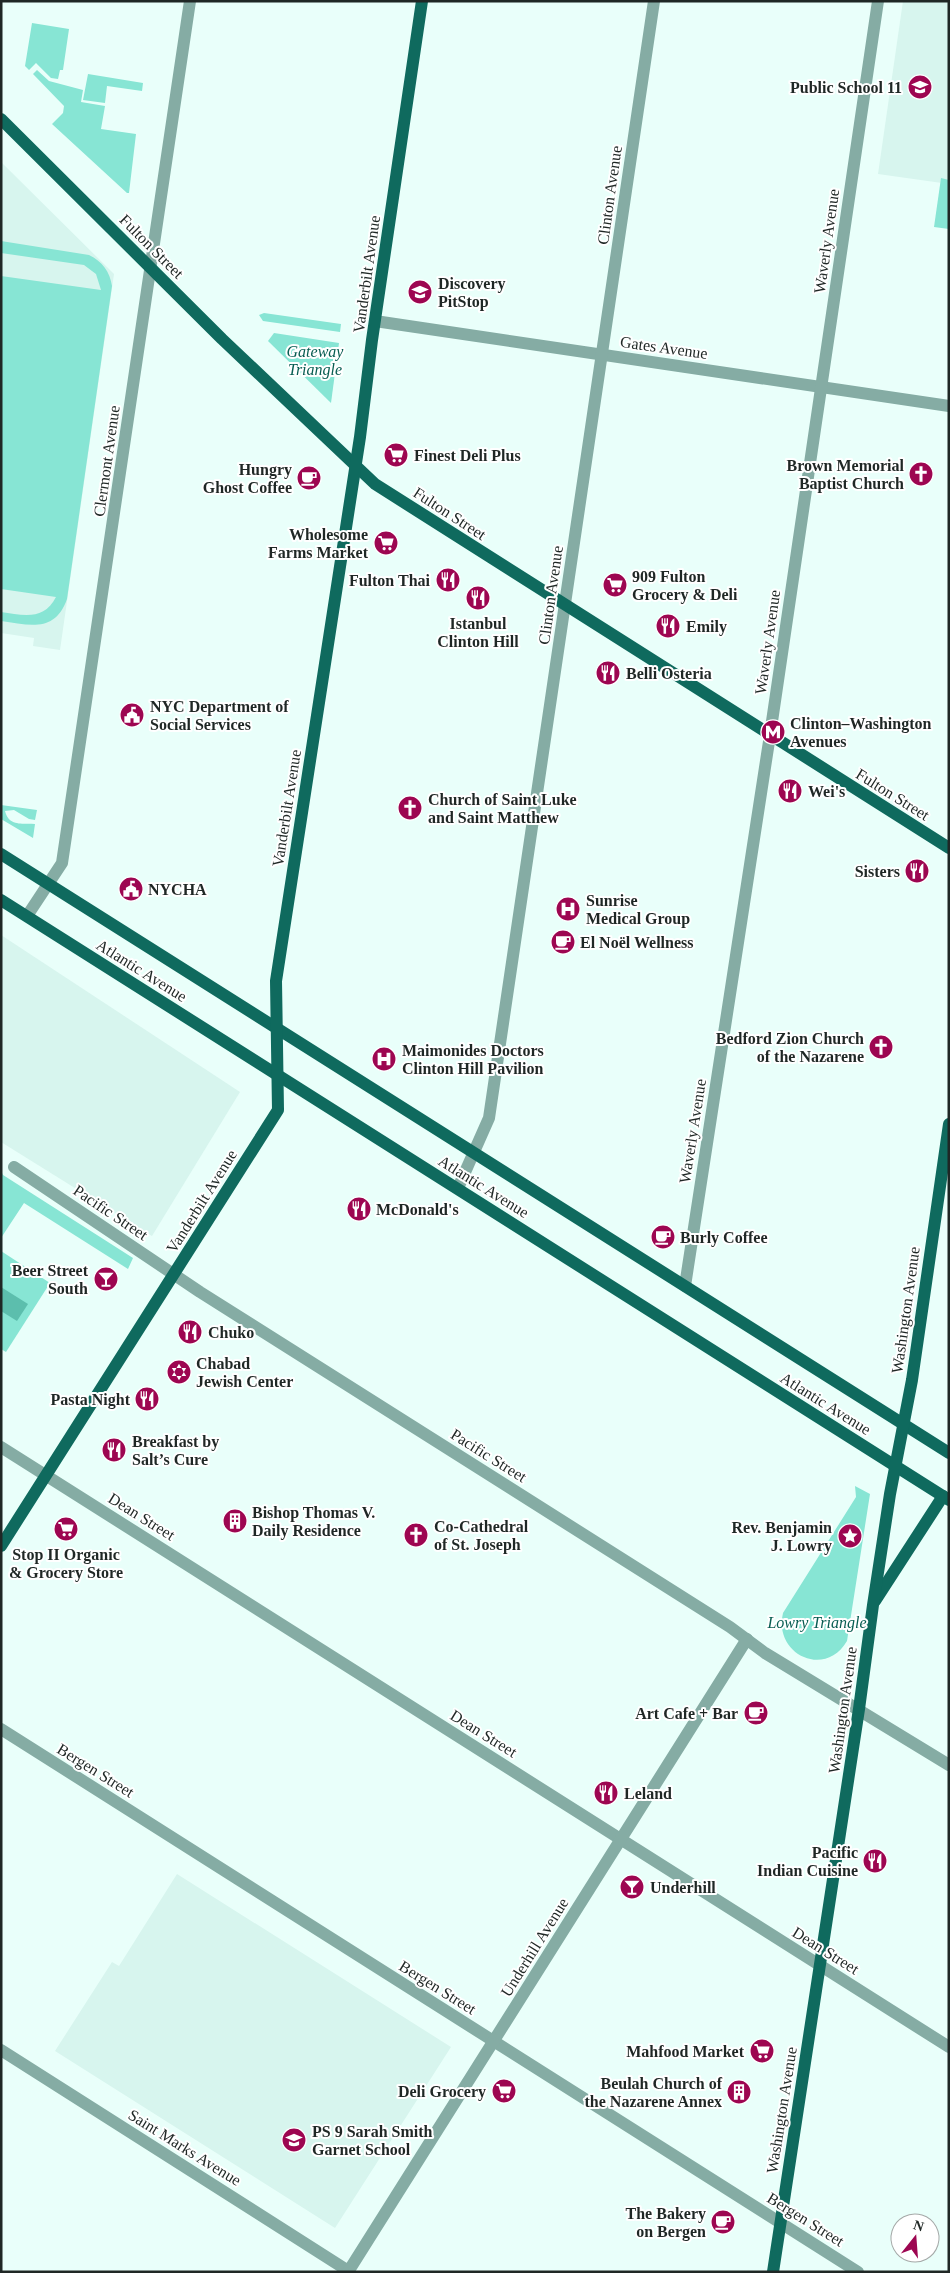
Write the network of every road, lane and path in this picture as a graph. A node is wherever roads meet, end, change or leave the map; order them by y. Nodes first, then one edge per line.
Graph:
1 (190, 1) edge
2 (422, 1) edge
3 (654, 1) edge
4 (878, 1) edge
5 (1, 120) edge
6 (151, 269) junction
7 (375, 321) junction
8 (602, 355) junction
9 (821, 387) junction
10 (949, 406) edge
11 (356, 468) junction
12 (565, 606) junction
13 (770, 735) junction
14 (949, 848) edge
15 (1, 854) edge
16 (48, 884) junction
17 (1, 900) edge
18 (27, 916) junction
19 (276, 1030) junction
20 (277, 1074) junction
21 (949, 1124) edge
22 (474, 1153) junction
23 (14, 1167) dead end
24 (458, 1188) junction
25 (174, 1274) junction
26 (685, 1286) junction
27 (904, 1424) junction
28 (1, 1447) edge
29 (949, 1453) edge
30 (896, 1466) junction
31 (46, 1475) junction
32 (946, 1498) edge
33 (1, 1546) edge
34 (873, 1604) junction
35 (747, 1640) junction
36 (859, 1709) junction
37 (1, 1729) edge
38 (949, 1765) edge
39 (622, 1840) junction
40 (820, 1965) junction
41 (494, 2041) junction
42 (949, 2047) edge
43 (1, 2050) edge
44 (780, 2222) junction
45 (349, 2271) edge
46 (773, 2272) edge
47 (858, 2272) edge

1 - 6 street, Clermont Avenue
2 - 7 main road, Vanderbilt Avenue
3 - 8 street, Clinton Avenue
4 - 9 street, Waverly Avenue
5 - 6 main road, Fulton Street
6 - 11 main road, Fulton Street
6 - 16 street, Clermont Avenue
7 - 8 street, Gates Avenue
7 - 11 main road, Vanderbilt Avenue
8 - 9 street, Gates Avenue
8 - 12 street, Clinton Avenue
9 - 10 street, Gates Avenue
9 - 13 street, Waverly Avenue
11 - 12 main road, Fulton Street
11 - 19 main road, Vanderbilt Avenue
12 - 13 main road, Fulton Street
12 - 22 street, Clinton Avenue
13 - 14 main road, Fulton Street
13 - 26 street, Waverly Avenue
15 - 16 main road, Atlantic Avenue
16 - 18 street, Clermont Avenue
16 - 19 main road, Atlantic Avenue
17 - 18 main road, Atlantic Avenue
18 - 20 main road, Atlantic Avenue
19 - 20 main road, Vanderbilt Avenue
19 - 22 main road, Atlantic Avenue
20 - 24 main road, Atlantic Avenue
20 - 25 main road, Vanderbilt Avenue
21 - 27 main road, Washington Avenue
22 - 24 street, Clinton Avenue
22 - 26 main road, Atlantic Avenue
23 - 25 street, Pacific Street
24 - 30 main road, Atlantic Avenue
25 - 31 main road, Vanderbilt Avenue
25 - 35 street, Pacific Street
26 - 27 main road, Atlantic Avenue
27 - 29 main road, Atlantic Avenue
27 - 30 main road, Washington Avenue
28 - 31 street, Dean Street
30 - 32 main road, Atlantic Avenue
30 - 34 main road, Washington Avenue
31 - 33 main road, Vanderbilt Avenue
31 - 39 street, Dean Street
32 - 34 main road
34 - 36 main road, Washington Avenue
35 - 36 street, Pacific Street
35 - 39 street, Underhill Avenue
36 - 38 street, Pacific Street
36 - 40 main road, Washington Avenue
37 - 41 street, Bergen Street
39 - 40 street, Dean Street
39 - 41 street, Underhill Avenue
40 - 42 street, Dean Street
40 - 44 main road, Washington Avenue
41 - 44 street, Bergen Street
41 - 45 street, Underhill Avenue
43 - 45 street, Saint Marks Avenue
44 - 46 main road, Washington Avenue
44 - 47 street, Bergen Street

